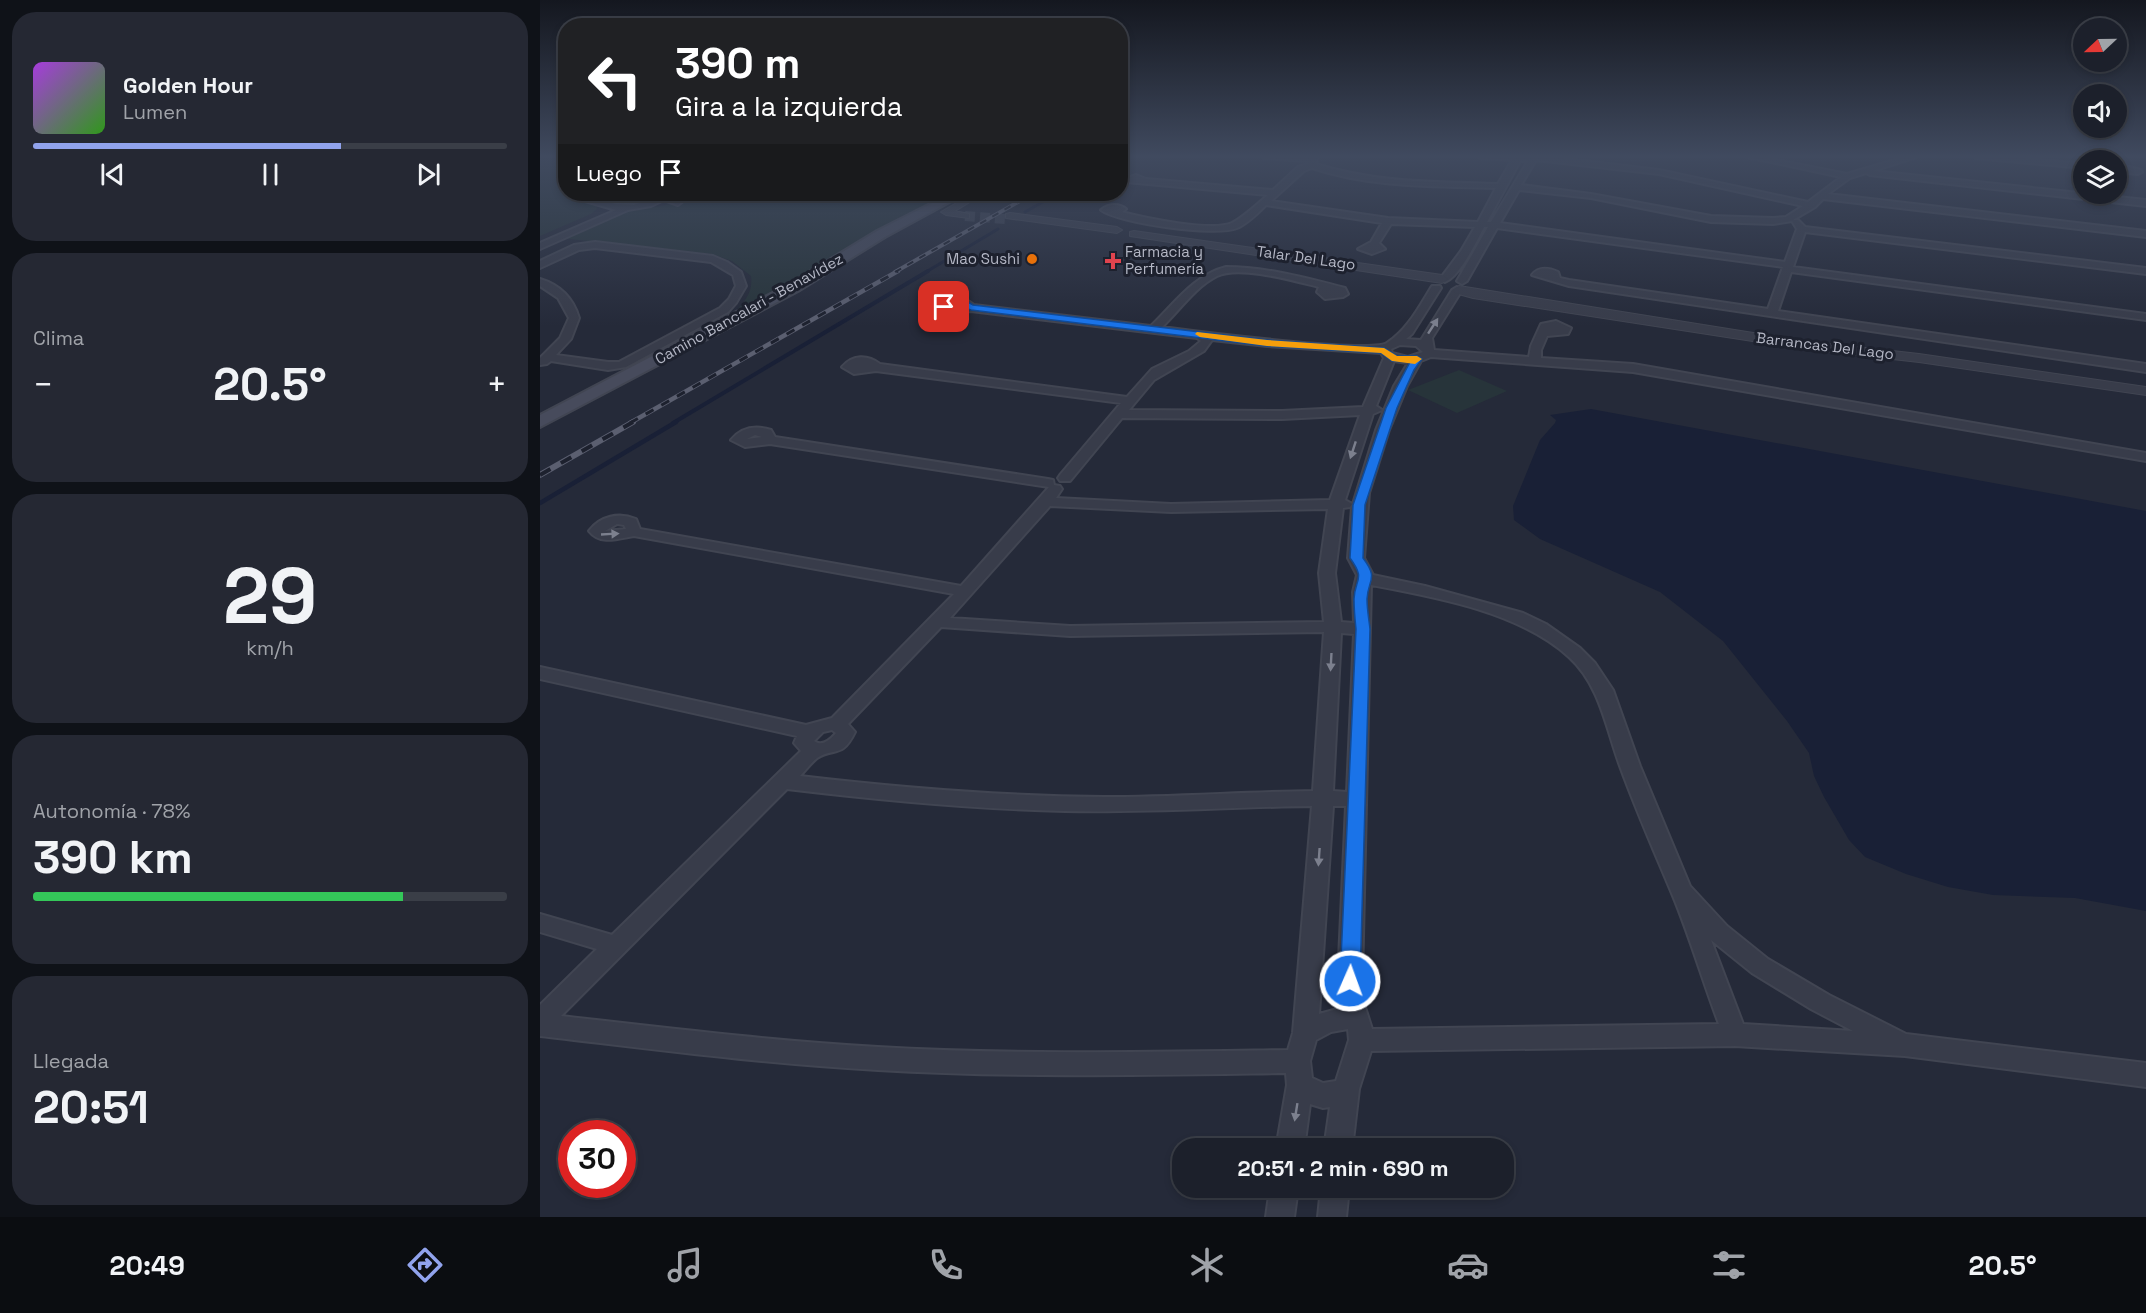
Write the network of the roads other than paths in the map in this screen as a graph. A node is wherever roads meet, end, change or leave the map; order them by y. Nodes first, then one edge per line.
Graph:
1 (596, 213) edge
2 (618, 213) edge
3 (929, 213) edge
4 (955, 213) edge
5 (1114, 213) dead end
6 (1250, 213) edge
7 (1317, 213) edge
8 (1485, 213) edge
9 (1501, 213) edge
10 (1680, 213) edge
11 (1799, 213) edge
12 (1964, 213) edge
13 (968, 214) tunnel mouth
14 (1007, 218) tunnel mouth
15 (1788, 219) junction
16 (1388, 221) junction
17 (1479, 224) junction
18 (1494, 225) junction
19 (1802, 229) junction
20 (2146, 234) edge
21 (540, 238) edge
22 (1374, 244) dead end
23 (540, 246) edge
24 (540, 255) edge
25 (540, 265) edge
26 (1788, 267) junction
27 (2146, 271) edge
28 (1555, 278) dead end
29 (540, 282) edge
30 (1439, 283) junction
31 (1324, 287) dead end
32 (1461, 287) junction
33 (971, 308) dead end
34 (1772, 312) junction
35 (2146, 317) edge
36 (1154, 329) junction
37 (1545, 333) dead end
38 (1198, 334) junction
39 (1267, 343) junction
40 (1389, 350) junction
41 (1425, 353) junction
42 (1192, 354) junction
43 (544, 360) edge
44 (1535, 360) junction
45 (876, 367) dead end
46 (2146, 368) edge
47 (2146, 391) edge
48 (1131, 401) junction
49 (1391, 408) junction
50 (1367, 410) junction
51 (1120, 414) junction
52 (540, 422) edge
53 (770, 440) dead end
54 (2146, 458) edge
55 (1054, 488) junction
56 (1336, 504) junction
57 (1359, 505) junction
58 (634, 531) dead end
59 (1356, 558) junction
60 (1328, 559) junction
61 (1364, 584) junction
62 (1330, 587) junction
63 (965, 591) junction
64 (937, 622) junction
65 (1333, 627) junction
66 (1363, 629) junction
67 (540, 673) edge
68 (812, 741) junction
69 (782, 781) junction
70 (1323, 798) junction
71 (1356, 799) junction
72 (1681, 891) junction
73 (540, 923) edge
74 (615, 945) junction
75 (540, 1023) edge
76 (1360, 1029) junction
77 (1305, 1033) junction
78 (1735, 1035) junction
79 (1905, 1045) junction
80 (1298, 1073) junction
81 (2146, 1075) edge
82 (1346, 1089) junction
83 (1291, 1138) edge
84 (1339, 1138) edge
85 (1283, 1198) edge
86 (1334, 1198) edge
87 (1280, 1217) edge
88 (1332, 1217) edge

1 - 21 street
2 - 23 street
3 - 52 main road, Camino Bancalari - Benavídez
4 - 13 street
5 - 6 street
7 - 16 street
8 - 17 street
9 - 18 street
10 - 15 street
11 - 15 street
12 - 20 street
14 - 30 street, Talar Del Lago
15 - 19 street
16 - 17 street
16 - 22 street
17 - 18 street
17 - 30 street
18 - 26 street
18 - 32 street
19 - 26 street
19 - 27 street
23 - 24 street
25 - 43 street
26 - 34 street
26 - 35 street
28 - 34 street
29 - 43 street
30 - 32 street, Talar Del Lago
30 - 40 street
31 - 36 street
41 -> 32 street
32 - 47 street, Barrancas Del Lago
33 - 36 street
34 - 46 street
36 - 38 street
37 - 44 street
38 - 39 street
38 - 42 street
39 - 40 street
39 - 42 street
40 - 41 street
40 - 41 street
40 - 50 street
41 - 44 street
41 - 49 street
42 - 48 street
44 - 54 street
45 - 48 street
48 - 51 street
49 - 50 street
49 - 57 street
50 - 51 street
50 -> 56 street
51 - 55 street
53 - 55 street
55 - 56 street
55 - 63 street
56 - 57 street
56 - 60 street
57 - 59 street
58 - 63 street
59 - 60 street
59 - 61 street
60 - 62 street
61 - 62 street
61 - 66 street
61 - 72 street
62 - 65 street
63 - 64 street
64 - 65 street
64 - 68 street
65 - 66 street
65 -> 70 street
66 - 71 street
67 - 68 street
68 - 69 street
69 - 70 street
69 - 74 street
70 - 71 street
70 -> 77 street
71 - 76 street
72 - 78 street
72 - 79 street
73 - 74 street
74 - 75 street
75 - 80 street
76 - 77 street
76 - 78 street
76 - 82 street
77 - 80 street
78 - 79 street
79 - 81 street
80 - 82 street
80 -> 83 street
82 - 84 street
85 - 87 street
86 - 88 street

